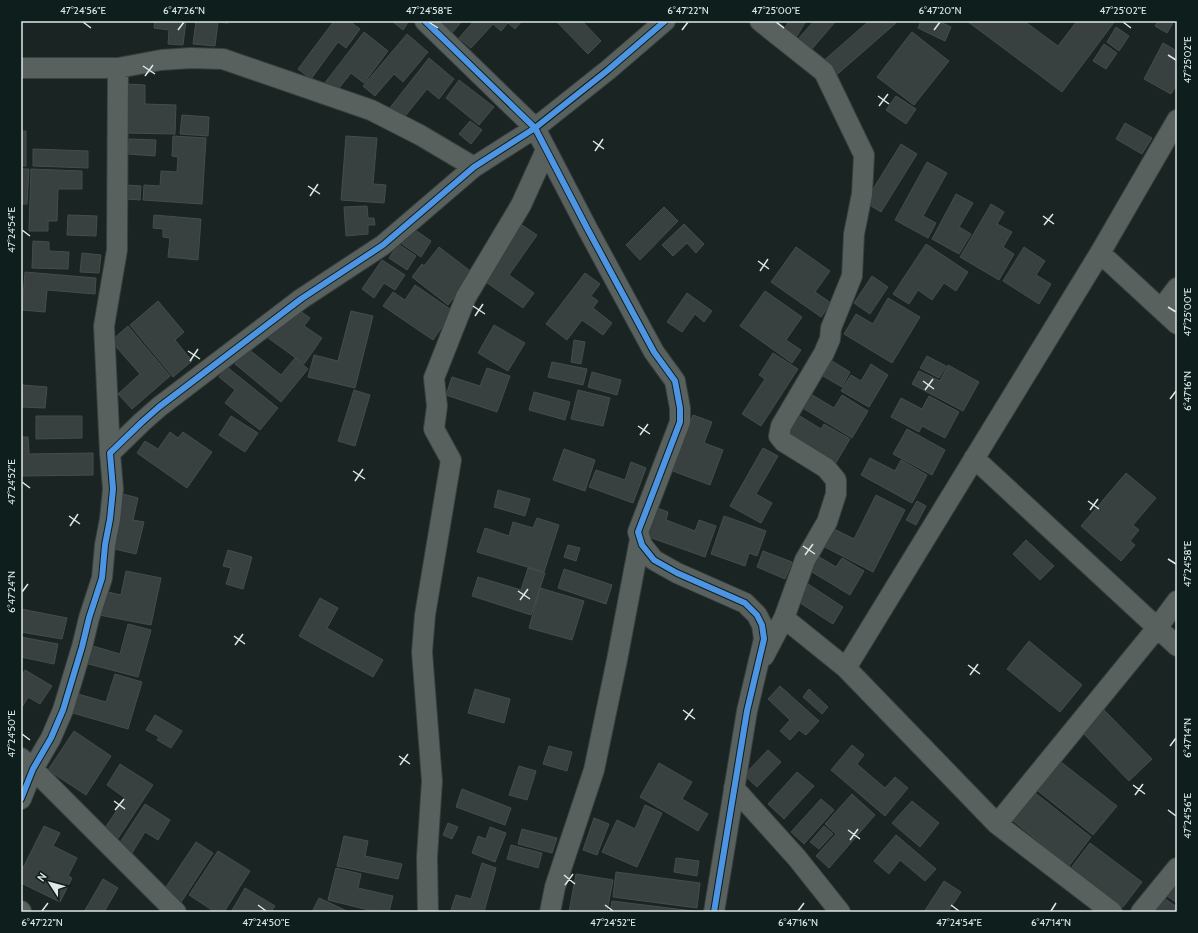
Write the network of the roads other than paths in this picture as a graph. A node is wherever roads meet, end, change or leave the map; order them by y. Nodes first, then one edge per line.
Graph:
1 (425, 21) edge
2 (665, 21) edge
3 (760, 21) edge
4 (21, 68) edge
5 (118, 68) junction
6 (1177, 120) edge
7 (535, 128) junction
8 (546, 150) junction
9 (474, 168) junction
10 (1100, 253) junction
11 (1177, 288) edge
12 (1161, 309) junction
13 (1177, 324) edge
14 (110, 453) junction
15 (974, 458) junction
16 (640, 539) junction
17 (1177, 602) edge
18 (784, 618) junction
19 (1157, 628) junction
20 (1177, 646) edge
21 (846, 668) junction
22 (756, 672) junction
23 (27, 763) edge
24 (734, 788) junction
25 (21, 799) edge
26 (997, 824) junction
27 (1177, 868) edge
28 (170, 910) edge
29 (428, 912) edge
30 (550, 912) edge
31 (714, 912) edge
32 (840, 912) edge
33 (1112, 912) edge
34 (1141, 912) edge

1 - 7 street
2 - 7 street
3 - 18 street
4 - 5 street
5 - 9 street
5 - 14 street
6 - 10 street
7 - 8 street
7 - 9 street
8 - 16 street
8 - 29 street
9 - 14 street
10 - 12 street
10 - 15 street
11 - 12 street
12 - 13 street
14 - 23 street
15 - 19 street
15 - 21 street
16 - 22 street
16 - 30 street
17 - 19 street
18 - 21 street
18 - 22 street
19 - 20 street
19 - 26 street
21 - 26 street
22 - 24 street
23 - 25 street
23 - 28 street
24 - 31 street
24 - 32 street
26 - 33 street
27 - 34 street

